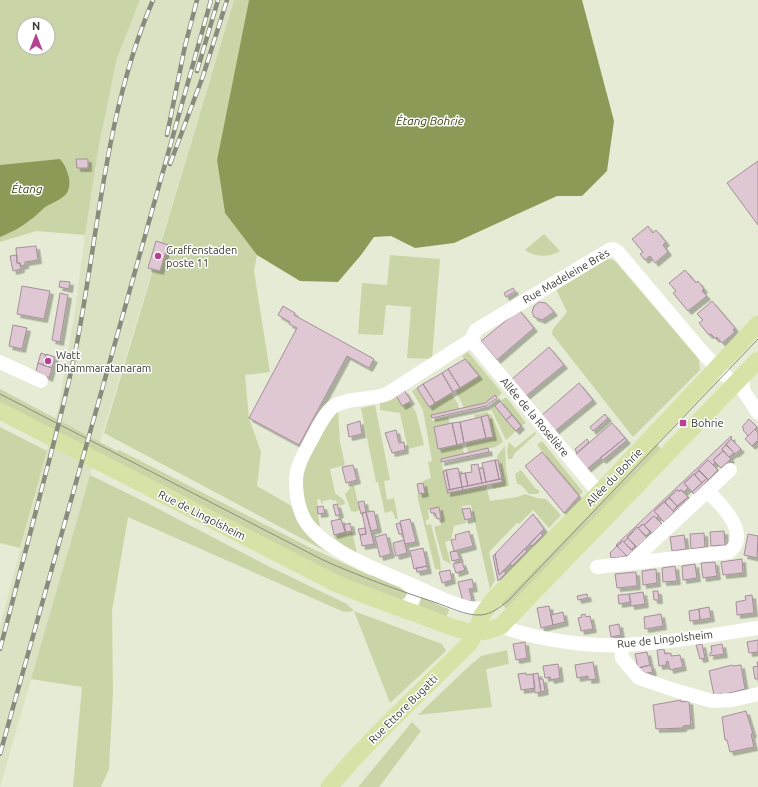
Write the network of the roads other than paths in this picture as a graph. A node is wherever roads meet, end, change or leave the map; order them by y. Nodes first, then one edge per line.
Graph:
1 (758, 324) edge
2 (471, 340) junction
3 (758, 360) edge
4 (0, 362) edge
5 (717, 368) junction
6 (40, 381) dead end
7 (738, 381) junction
8 (0, 411) edge
9 (758, 413) edge
10 (730, 470) dead end
11 (708, 491) junction
12 (599, 493) junction
13 (629, 564) junction
14 (597, 567) dead end
15 (406, 582) junction
16 (487, 608) junction
17 (408, 611) junction
18 (502, 626) junction
19 (758, 628) edge
20 (476, 632) junction
21 (621, 645) junction
22 (758, 694) edge
23 (329, 787) edge

1 - 5 main road, Allée du Bohrie
2 - 5 street, Rue Madeleine Brès
2 - 12 street, Allée de la Roselière
2 - 15 street
3 - 7 main road, Allée du Bohrie
4 - 6 street
5 - 7 street
5 - 12 main road, Allée du Bohrie
7 - 9 street
7 - 18 main road, Allée du Bohrie
8 - 17 main road, Rue de Lingolsheim
10 - 11 street
11 - 13 street
11 - 13 street
12 - 16 main road, Allée du Bohrie
13 - 14 street
15 - 16 street
15 - 17 street
16 - 20 main road, Allée du Bohrie
17 - 20 main road, Rue de Lingolsheim
18 - 20 main road
18 - 21 street, Rue de Lingolsheim
19 - 21 street, Rue de Lingolsheim
20 - 23 main road, Rue Ettore Bugatti
21 - 22 street

